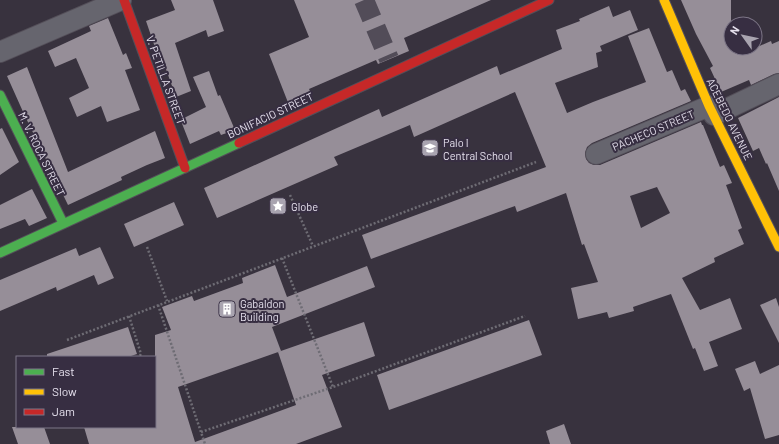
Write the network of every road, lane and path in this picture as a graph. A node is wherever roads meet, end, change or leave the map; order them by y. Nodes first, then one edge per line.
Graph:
1 (122, 0) edge
2 (549, 0) edge
3 (664, 0) edge
4 (0, 52) edge
5 (779, 84) edge
6 (0, 95) edge
7 (711, 110) junction
8 (596, 154) dead end
9 (536, 162) dead end
10 (185, 168) junction
11 (290, 195) dead end
12 (63, 223) junction
13 (313, 246) junction
14 (148, 247) dead end
15 (779, 247) edge
16 (0, 253) edge
17 (282, 258) junction
18 (167, 302) junction
19 (158, 305) junction
20 (129, 316) junction
21 (524, 316) dead end
22 (67, 340) dead end
23 (140, 356) edge
24 (333, 387) junction
25 (201, 432) junction
26 (205, 444) edge

1 - 4 street
1 - 10 street, V. PETILLA STREET
2 - 10 street, BONIFACIO STREET
3 - 7 street, ACEBEDO AVENUE
5 - 7 street, PACHECO STREET
6 - 12 street, M. V. ROCA STREET
7 - 8 street, PACHECO STREET
7 - 15 street, ACEBEDO AVENUE
9 - 13 path
10 - 12 street, BONIFACIO STREET
11 - 13 path
12 - 16 street, BONIFACIO STREET
13 - 17 path
14 - 18 path
17 - 18 path
17 - 24 path
18 - 19 path
19 - 20 path
19 - 25 path
20 - 22 path
20 - 23 path
21 - 24 path
24 - 25 path
25 - 26 path

